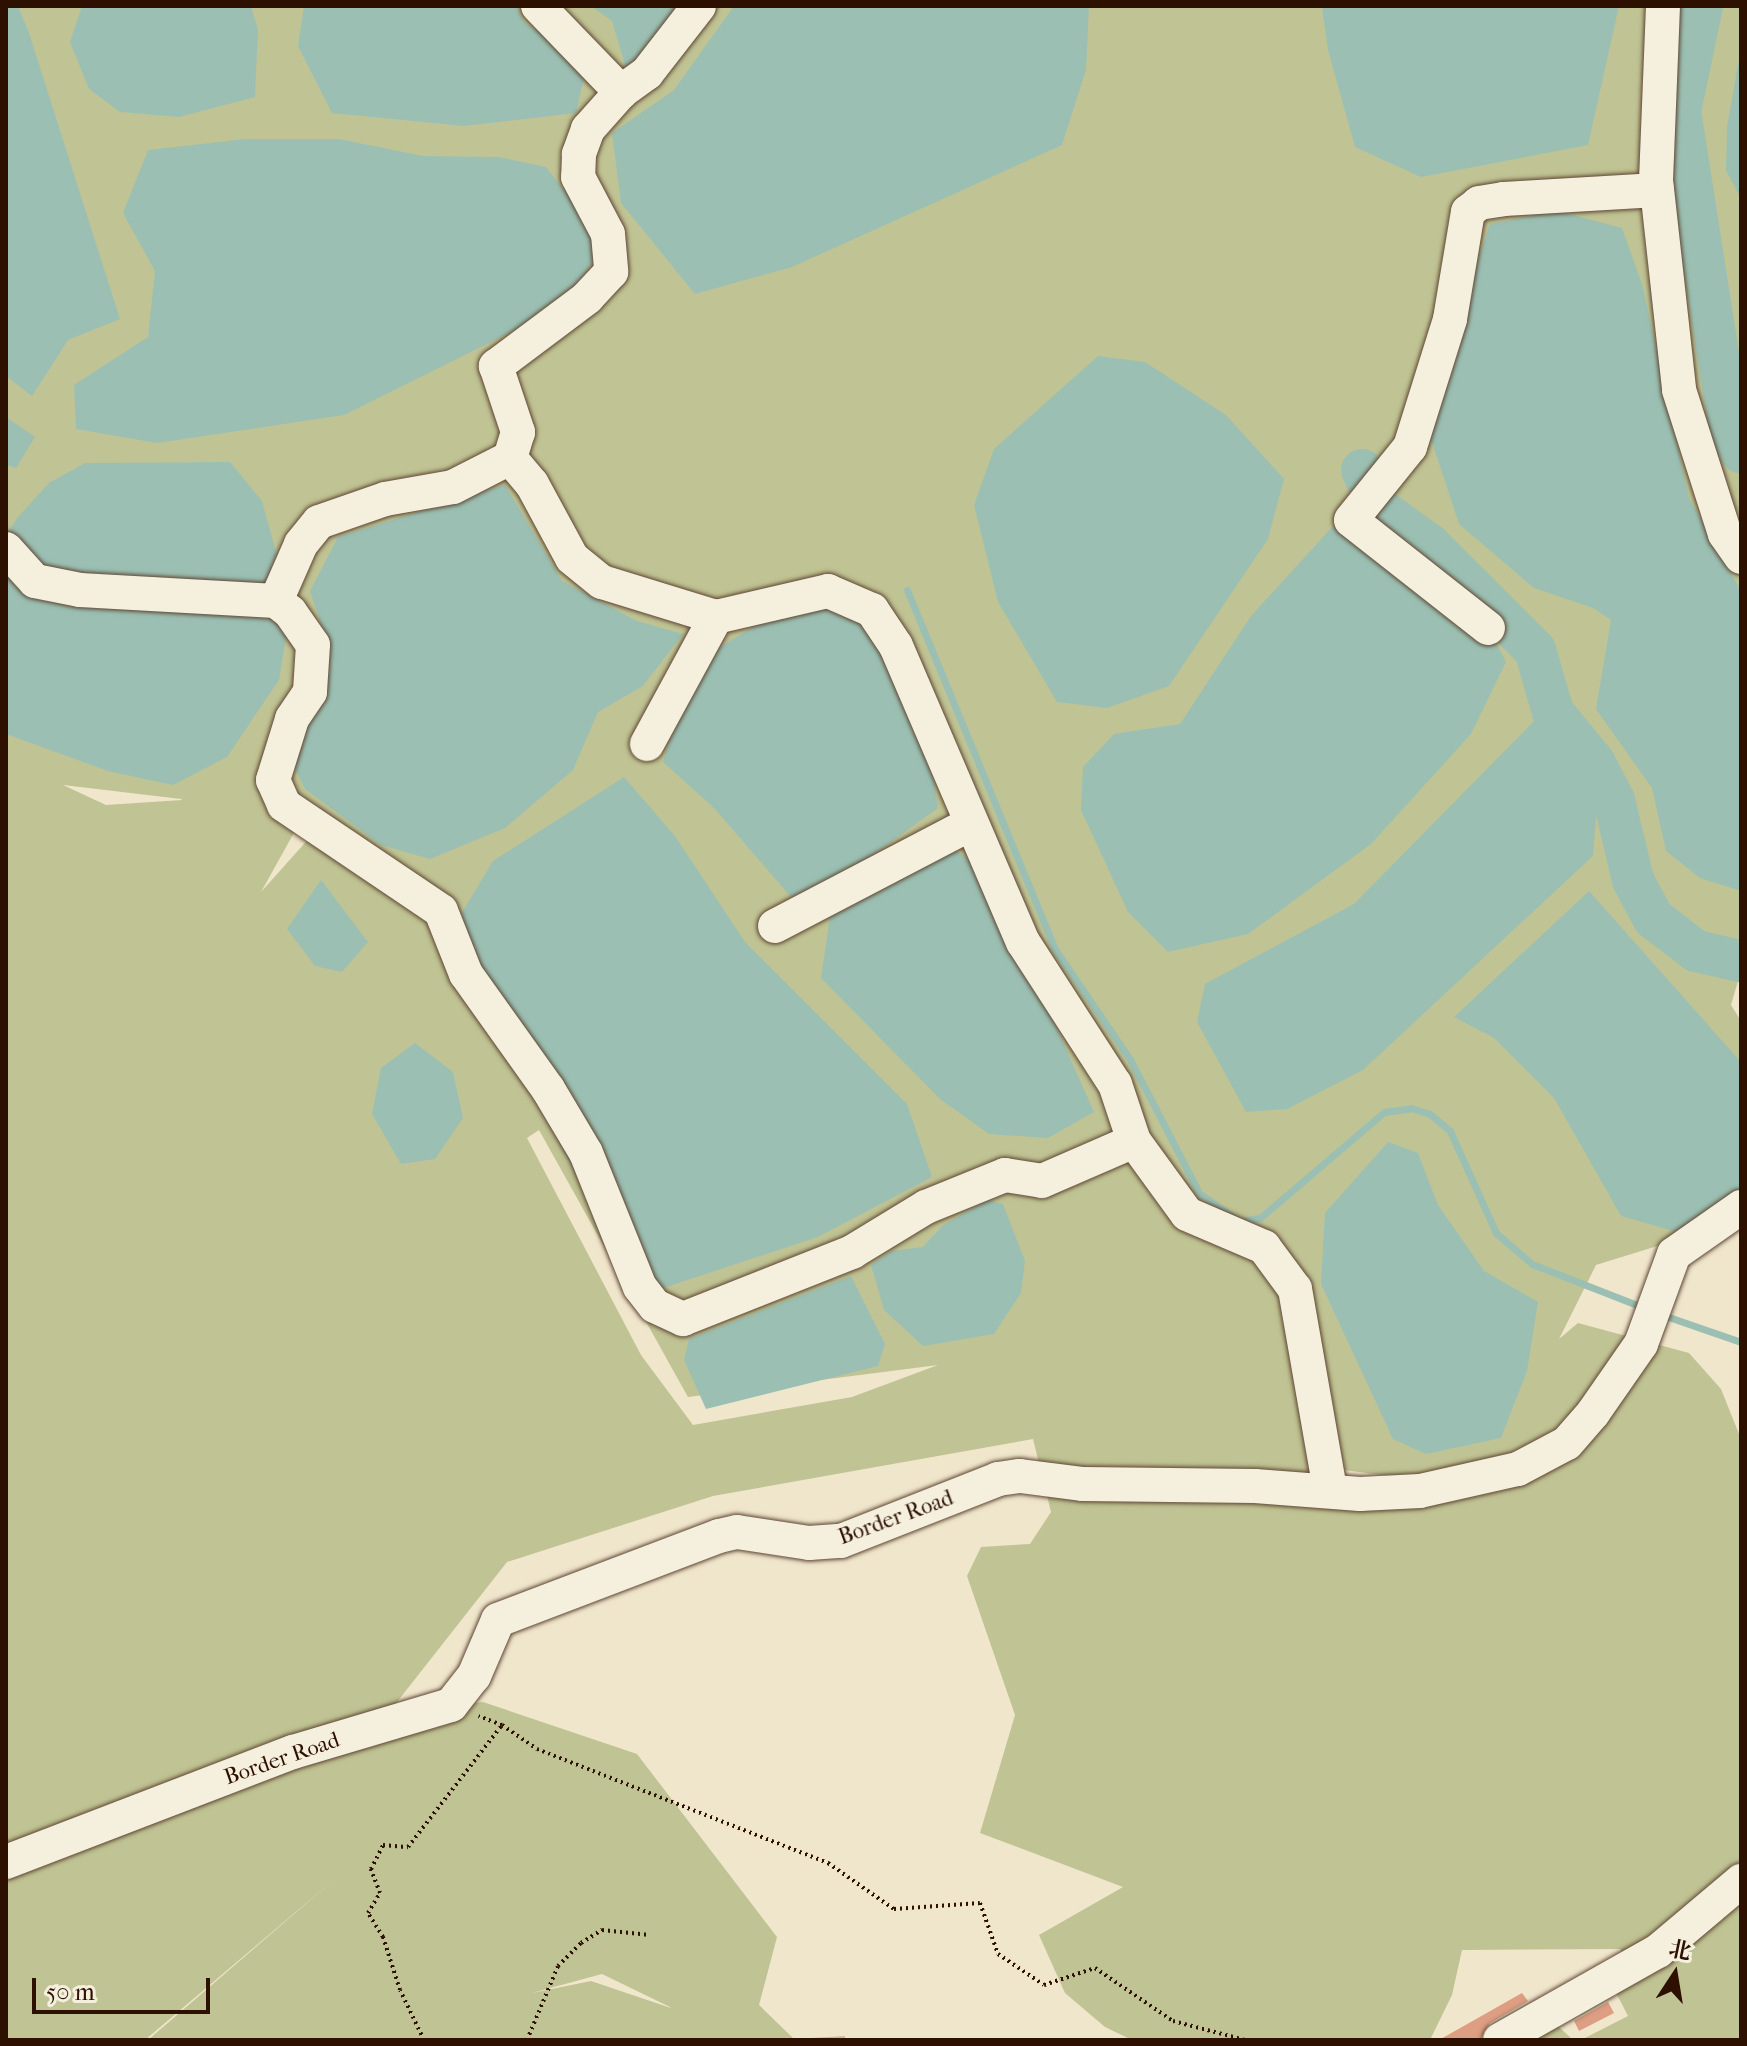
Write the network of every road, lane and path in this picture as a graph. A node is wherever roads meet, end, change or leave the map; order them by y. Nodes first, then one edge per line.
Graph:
1 (538, 6) edge
2 (699, 6) edge
3 (1663, 6) edge
4 (621, 92) junction
5 (1657, 190) junction
6 (510, 458) junction
7 (6, 549) edge
8 (1741, 557) edge
9 (276, 601) junction
10 (716, 617) junction
11 (1488, 628) dead end
12 (647, 744) dead end
13 (970, 824) junction
14 (775, 926) dead end
15 (1134, 1141) junction
16 (1735, 1221) edge
17 (1330, 1489) junction
18 (451, 1705) junction
19 (502, 1725) junction
20 (6, 1862) edge
21 (1741, 1881) edge
22 (650, 1935) dead end
23 (424, 2040) edge
24 (527, 2040) edge
25 (1245, 2040) edge
26 (1500, 2040) edge

1 - 4 street
2 - 4 street
3 - 5 street
4 - 6 street
5 - 8 street
5 - 11 street
6 - 9 street
6 - 10 street
7 - 9 street
9 - 15 street
10 - 12 street
10 - 13 street
13 - 14 street
13 - 15 street
15 - 17 street
16 - 17 street, Border Road
17 - 18 street, Border Road
18 - 19 path
18 - 20 street, Border Road
19 - 23 path
19 - 25 path
21 - 26 street
22 - 24 path

